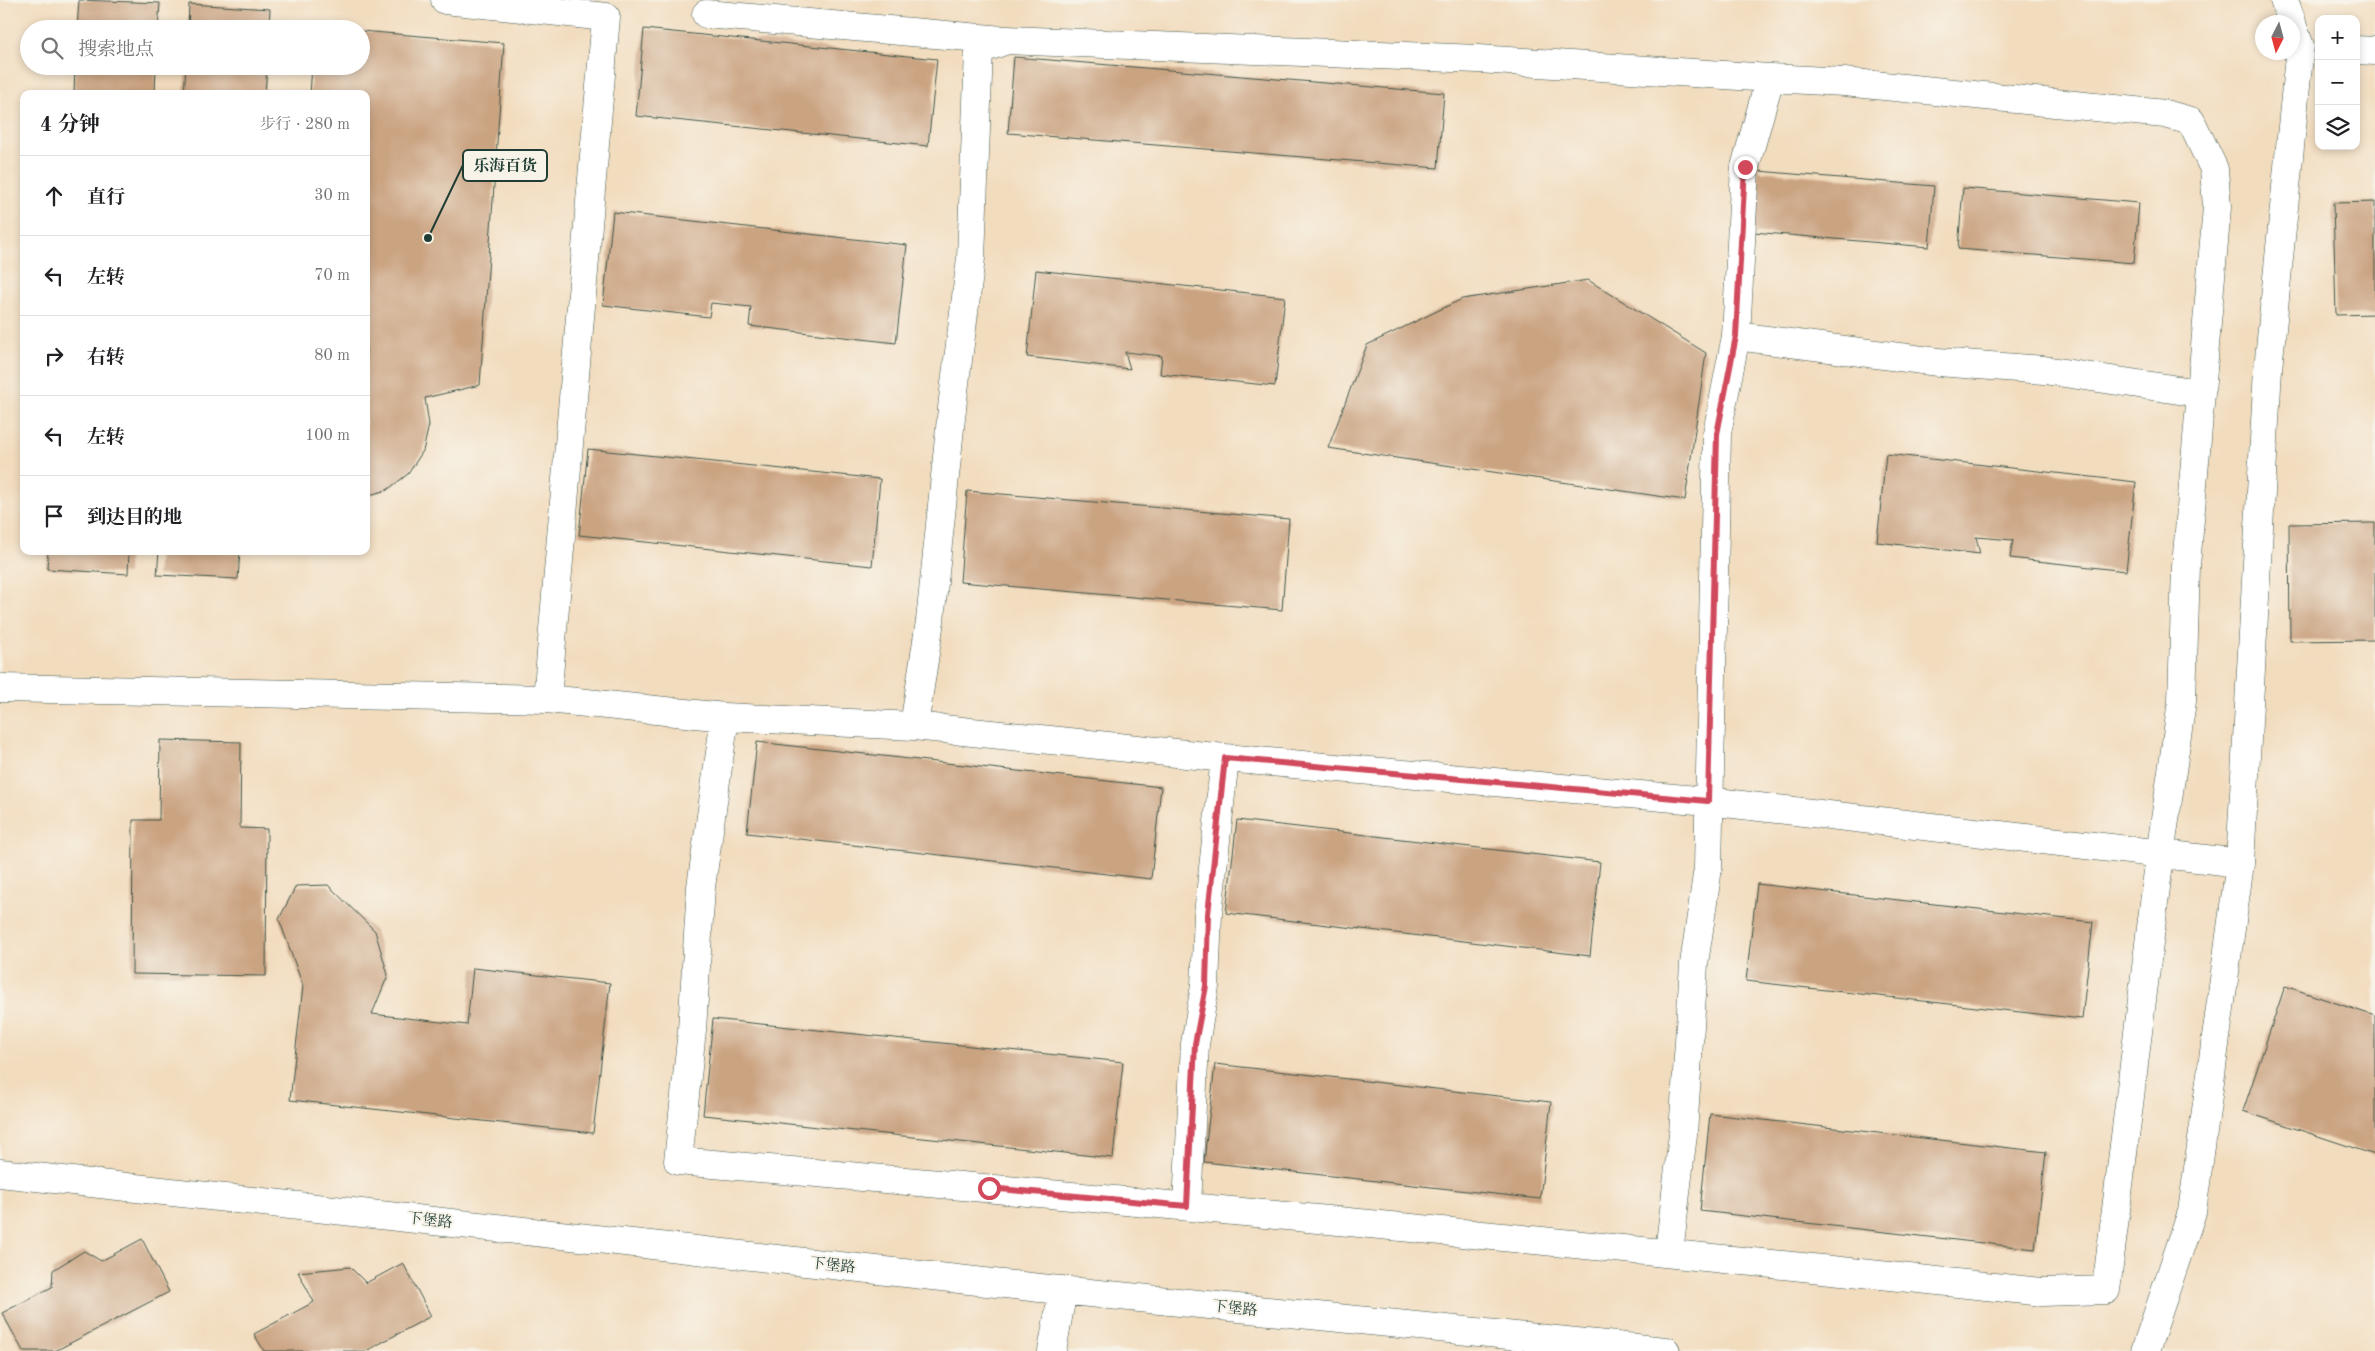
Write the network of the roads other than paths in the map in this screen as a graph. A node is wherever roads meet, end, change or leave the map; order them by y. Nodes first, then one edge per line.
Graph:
1 (445, 0) edge
2 (2284, 0) edge
3 (706, 14) dead end
4 (2301, 35) edge
5 (1007, 40) junction
6 (2360, 50) edge
7 (2375, 51) edge
8 (1770, 78) junction
9 (1736, 336) junction
10 (2200, 392) junction
11 (0, 688) edge
12 (547, 699) junction
13 (725, 717) junction
14 (914, 726) junction
15 (1225, 758) junction
16 (1708, 801) junction
17 (2160, 854) junction
18 (2240, 863) junction
19 (0, 1173) edge
20 (1187, 1206) junction
21 (1669, 1252) junction
22 (1063, 1290) junction
23 (1052, 1351) edge
24 (1666, 1351) edge
25 (2145, 1351) edge

1 - 12 street
2 - 4 street
3 - 5 street
4 - 18 street
5 - 8 street
5 - 14 street
6 - 7 street
8 - 9 street
8 - 10 street
9 - 10 street
9 - 16 street
10 - 17 street
11 - 12 street
12 - 13 street
13 - 14 street
13 - 20 street
14 - 15 street
15 - 16 street
15 - 20 street
16 - 17 street
16 - 21 street
17 - 18 street
17 - 21 street
18 - 25 street
19 - 22 street, 下堡路
20 - 21 street
22 - 23 street
22 - 24 street, 下堡路

